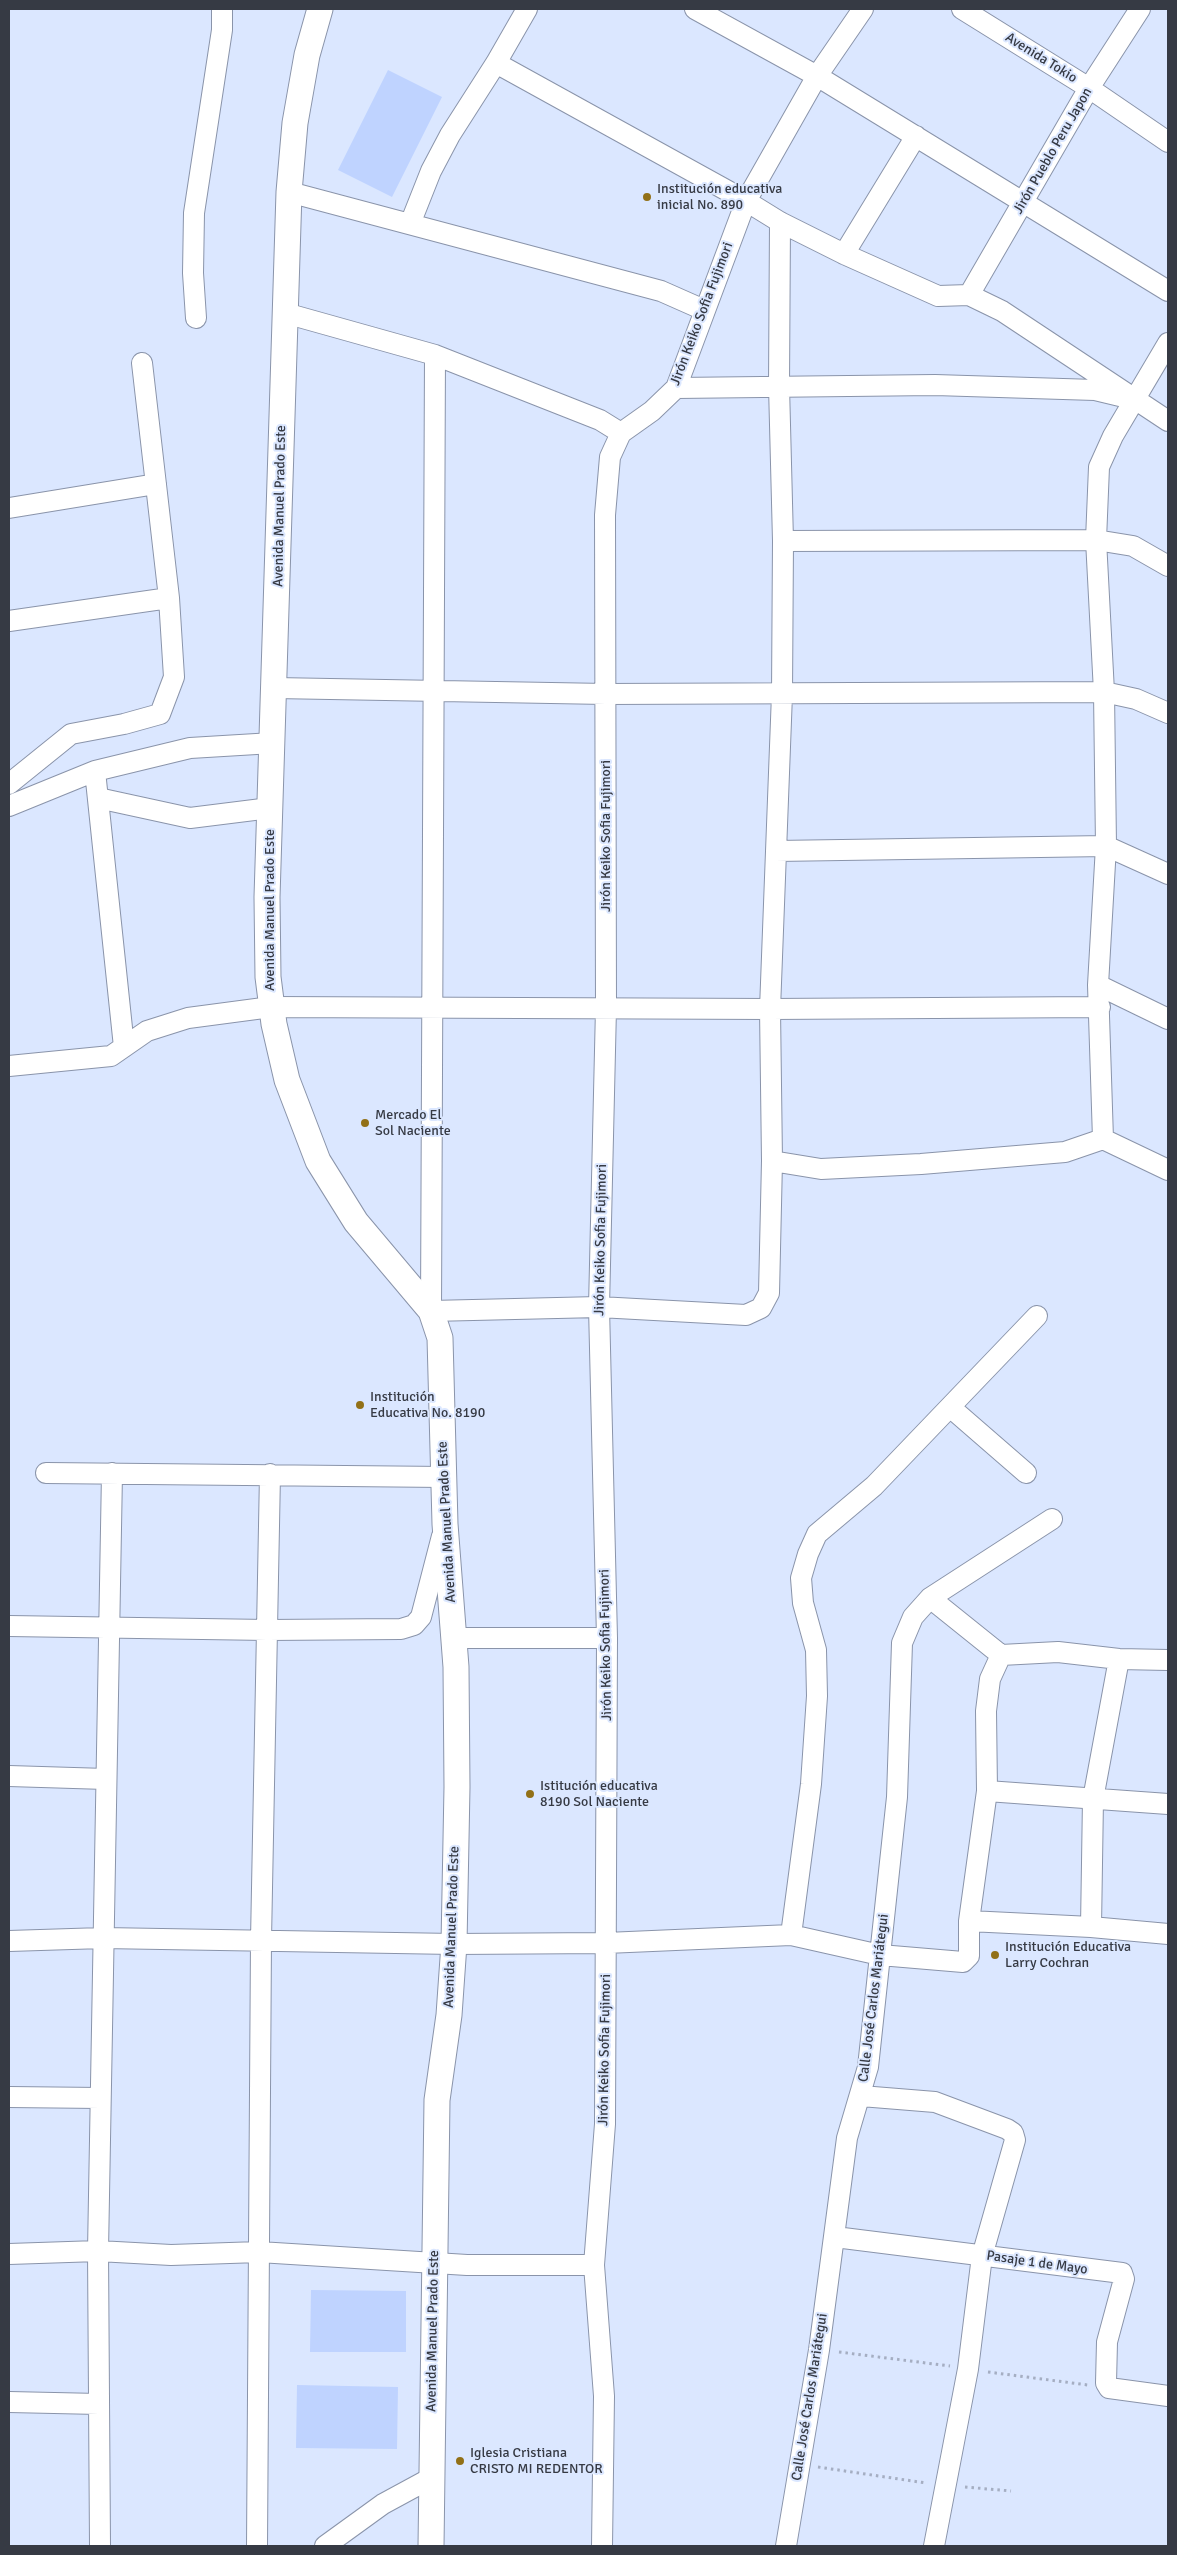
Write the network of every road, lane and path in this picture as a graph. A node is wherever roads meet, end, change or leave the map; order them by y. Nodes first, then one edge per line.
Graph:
1 (222, 9) edge
2 (320, 9) edge
3 (527, 9) edge
4 (695, 9) edge
5 (863, 9) edge
6 (962, 9) edge
7 (1140, 9) edge
8 (496, 62) junction
9 (817, 76) junction
10 (1089, 88) junction
11 (916, 136) junction
12 (1168, 142) edge
13 (289, 192) junction
14 (746, 201) junction
15 (1025, 202) junction
16 (780, 222) junction
17 (410, 224) junction
18 (844, 254) junction
19 (1168, 291) edge
20 (970, 295) junction
21 (704, 310) junction
22 (285, 313) junction
23 (196, 318) dead end
24 (1168, 343) edge
25 (435, 354) junction
26 (142, 363) dead end
27 (779, 386) junction
28 (676, 388) junction
29 (1134, 400) junction
30 (1168, 421) edge
31 (621, 433) junction
32 (156, 484) junction
33 (9, 508) edge
34 (1096, 540) junction
35 (783, 542) junction
36 (1168, 566) edge
37 (169, 598) junction
38 (9, 621) edge
39 (275, 688) junction
40 (436, 691) junction
41 (1104, 692) junction
42 (606, 694) junction
43 (782, 694) junction
44 (1168, 713) edge
45 (273, 743) junction
46 (94, 771) junction
47 (9, 784) edge
48 (98, 798) junction
49 (9, 806) edge
50 (270, 808) junction
51 (1106, 846) junction
52 (776, 851) junction
53 (1168, 874) edge
54 (1098, 985) junction
55 (271, 1007) junction
56 (432, 1007) junction
57 (1100, 1007) junction
58 (606, 1008) junction
59 (770, 1009) junction
60 (1168, 1019) edge
61 (124, 1048) junction
62 (9, 1066) edge
63 (1103, 1139) junction
64 (772, 1161) junction
65 (1168, 1170) edge
66 (598, 1308) junction
67 (432, 1311) junction
68 (1037, 1316) dead end
69 (950, 1407) junction
70 (46, 1473) dead end
71 (112, 1473) junction
72 (1026, 1473) dead end
73 (270, 1474) junction
74 (444, 1477) junction
75 (1052, 1519) dead end
76 (445, 1524) junction
77 (930, 1598) junction
78 (9, 1626) edge
79 (108, 1627) junction
80 (267, 1630) junction
81 (453, 1638) junction
82 (607, 1638) junction
83 (1001, 1655) junction
84 (1118, 1659) junction
85 (1168, 1660) edge
86 (9, 1776) edge
87 (106, 1779) junction
88 (987, 1791) junction
89 (1093, 1799) junction
90 (1168, 1804) edge
91 (969, 1921) junction
92 (1091, 1927) junction
93 (1168, 1934) edge
94 (791, 1935) junction
95 (103, 1938) junction
96 (261, 1940) junction
97 (9, 1941) edge
98 (454, 1944) junction
99 (606, 1944) junction
100 (880, 1955) junction
101 (861, 2096) junction
102 (9, 2097) edge
103 (100, 2098) junction
104 (834, 2237) junction
105 (98, 2251) junction
106 (259, 2252) junction
107 (9, 2254) edge
108 (982, 2256) junction
109 (434, 2264) junction
110 (594, 2265) junction
111 (1168, 2396) edge
112 (9, 2402) edge
113 (99, 2404) junction
114 (798, 2464) junction
115 (431, 2478) junction
116 (946, 2486) junction
117 (1011, 2491) dead end
118 (100, 2546) edge
119 (257, 2546) edge
120 (325, 2546) edge
121 (431, 2546) edge
122 (602, 2546) edge
123 (786, 2546) edge
124 (934, 2546) edge

1 - 23 street
2 - 13 street, Avenida Manuel Prado Este
3 - 8 street
4 - 9 street
5 - 9 street, Jirón Keiko Sofia Fujimori
6 - 10 street, Avenida Tokio
7 - 10 street, Jirón Pueblo Peru Japon
8 - 14 street
8 - 17 street
9 - 11 street
9 - 14 street, Jirón Keiko Sofia Fujimori
10 - 12 street, Avenida Tokio
10 - 15 street, Jirón Pueblo Peru Japon
11 - 15 street
11 - 18 street
13 - 17 street
13 - 22 street, Avenida Manuel Prado Este
14 - 16 street
14 - 21 street, Jirón Keiko Sofia Fujimori
15 - 19 street
15 - 20 street, Jirón Pueblo Peru Japon
16 - 18 street
16 - 27 street
17 - 21 street
18 - 20 street
20 - 29 street
21 - 28 street, Jirón Keiko Sofia Fujimori
22 - 25 street
22 - 39 street, Avenida Manuel Prado Este
24 - 29 street
25 - 31 street
25 - 40 street
26 - 32 street
27 - 28 street
27 - 29 street
27 - 35 street
28 - 31 street, Jirón Keiko Sofia Fujimori
29 - 30 street
29 - 34 street
31 - 42 street, Jirón Keiko Sofia Fujimori
32 - 33 street
32 - 37 street
34 - 35 street
34 - 36 street
34 - 41 street
35 - 43 street
37 - 38 street
37 - 47 street
39 - 40 street
39 - 45 street, Avenida Manuel Prado Este
40 - 42 street
40 - 56 street
41 - 43 street
41 - 44 street
41 - 51 street
42 - 43 street
42 - 58 street, Jirón Keiko Sofia Fujimori
43 - 52 street
45 - 46 street
45 - 50 street, Avenida Manuel Prado Este
46 - 48 street
46 - 49 street
48 - 50 street
48 - 61 street
50 - 55 street, Avenida Manuel Prado Este
51 - 52 street
51 - 53 street
51 - 54 street
52 - 59 street
54 - 57 street
54 - 60 street
55 - 56 street
55 - 61 street
55 - 67 street, Avenida Manuel Prado Este
56 - 58 street
56 - 67 street
57 - 59 street
57 - 63 street
58 - 59 street
58 - 66 street, Jirón Keiko Sofia Fujimori
59 - 64 street
61 - 62 street
63 - 64 street
63 - 65 street
64 - 66 street
66 - 67 street
66 - 82 street, Jirón Keiko Sofia Fujimori
67 - 74 street, Avenida Manuel Prado Este
68 - 69 street
69 - 72 street
69 - 94 street
70 - 71 street
71 - 73 street
71 - 79 street
73 - 74 street
73 - 80 street
74 - 76 street, Avenida Manuel Prado Este
75 - 77 street, Calle José Carlos Mariátegui
76 - 80 street
76 - 81 street, Avenida Manuel Prado Este
77 - 83 street
77 - 100 street, Calle José Carlos Mariátegui
78 - 79 street
79 - 80 street
79 - 87 street
80 - 96 street
81 - 82 street
81 - 98 street, Avenida Manuel Prado Este
82 - 99 street, Jirón Keiko Sofia Fujimori
83 - 84 street
83 - 88 street
84 - 85 street
84 - 89 street
86 - 87 street
87 - 95 street
88 - 89 street
88 - 91 street
89 - 90 street
89 - 92 street
91 - 92 street
91 - 100 street
92 - 93 street
94 - 99 street
94 - 100 street
95 - 96 street
95 - 97 street
95 - 103 street
96 - 98 street
96 - 106 street
98 - 99 street
98 - 109 street, Avenida Manuel Prado Este
99 - 110 street, Jirón Keiko Sofia Fujimori
100 - 101 street, Calle José Carlos Mariátegui
101 - 104 street, Calle José Carlos Mariátegui
101 - 108 street
102 - 103 street
103 - 105 street
104 - 108 street, Pasaje 1 de Mayo
104 - 114 street, Calle José Carlos Mariátegui
105 - 106 street
105 - 107 street
105 - 113 street
106 - 109 street
106 - 119 street
108 - 111 street, Pasaje 1 de Mayo
108 - 116 street
109 - 110 street
109 - 115 street, Avenida Manuel Prado Este
110 - 122 street, Jirón Keiko Sofia Fujimori
112 - 113 street
113 - 118 street
114 - 116 path
114 - 123 street, Calle José Carlos Mariátegui
115 - 120 street
115 - 121 street, Avenida Manuel Prado Este
116 - 117 path
116 - 124 street

